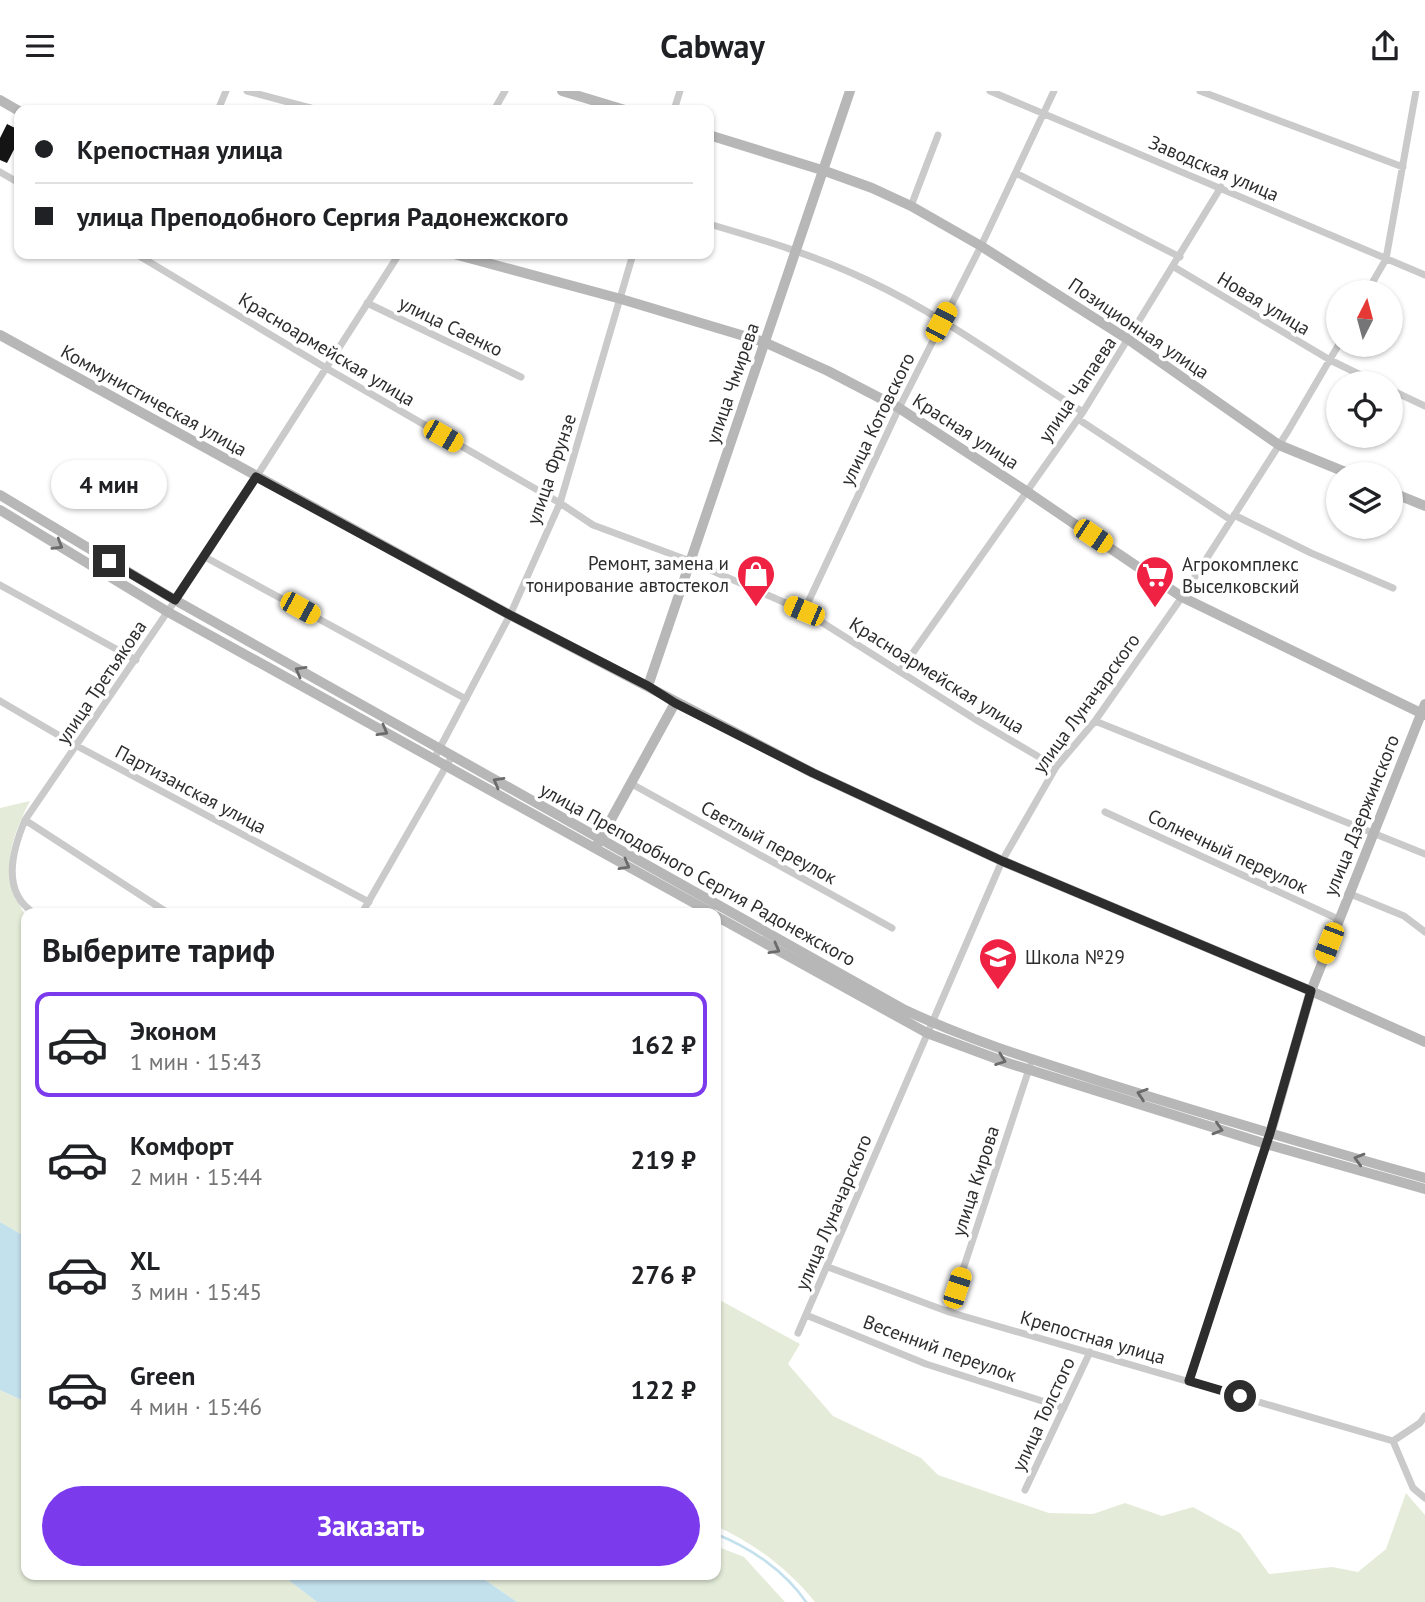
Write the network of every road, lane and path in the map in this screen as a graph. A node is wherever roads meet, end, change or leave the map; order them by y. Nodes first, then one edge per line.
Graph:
1 (4, 91) edge
2 (247, 91) edge
3 (562, 91) edge
4 (850, 91) edge
5 (990, 91) edge
6 (1054, 91) edge
7 (1200, 91) edge
8 (1416, 91) edge
9 (0, 99) edge
10 (299, 105) edge
11 (608, 105) edge
12 (1044, 113) junction
13 (937, 135) dead end
14 (714, 137) edge
15 (1403, 167) junction
16 (825, 171) junction
17 (1016, 173) junction
18 (1221, 187) junction
19 (911, 206) junction
20 (714, 225) edge
21 (982, 246) junction
22 (797, 250) junction
23 (1180, 257) junction
24 (144, 259) edge
25 (396, 259) edge
26 (473, 259) edge
27 (632, 259) edge
28 (1385, 259) junction
29 (1174, 267) junction
30 (1425, 275) edge
31 (1374, 280) edge
32 (621, 299) junction
33 (368, 303) junction
34 (941, 322) junction
35 (0, 335) edge
36 (1129, 340) junction
37 (764, 342) junction
38 (1332, 357) edge
39 (1330, 360) junction
40 (326, 368) junction
41 (1352, 371) edge
42 (521, 377) dead end
43 (1403, 396) edge
44 (1425, 407) edge
45 (899, 408) junction
46 (1080, 415) junction
47 (1279, 445) junction
48 (1326, 464) edge
49 (256, 477) junction
50 (1026, 491) junction
51 (0, 495) edge
52 (1403, 497) edge
53 (560, 503) junction
54 (1425, 506) edge
55 (0, 510) edge
56 (1233, 518) junction
57 (205, 557) junction
58 (690, 561) junction
59 (0, 585) edge
60 (1392, 587) dead end
61 (1182, 597) junction
62 (175, 600) junction
63 (804, 611) junction
64 (168, 612) junction
65 (510, 615) junction
66 (136, 660) junction
67 (900, 671) junction
68 (648, 686) junction
69 (466, 699) junction
70 (0, 701) edge
71 (675, 703) junction
72 (1424, 711) edge
73 (1095, 721) junction
74 (77, 746) junction
75 (439, 749) junction
76 (434, 759) junction
77 (449, 761) junction
78 (1056, 767) junction
79 (630, 783) junction
80 (1105, 812) dead end
81 (24, 820) junction
82 (1374, 833) junction
83 (598, 844) junction
84 (1425, 854) edge
85 (1002, 861) junction
86 (1348, 894) junction
87 (369, 902) junction
88 (26, 908) edge
89 (160, 908) edge
90 (365, 908) edge
91 (703, 908) edge
92 (717, 908) edge
93 (721, 910) edge
94 (721, 919) edge
95 (1338, 919) junction
96 (892, 928) dead end
97 (1425, 932) edge
98 (1311, 991) junction
99 (932, 1023) junction
100 (927, 1033) junction
101 (1425, 1042) edge
102 (1030, 1064) junction
103 (1268, 1139) junction
104 (1425, 1178) edge
105 (1425, 1189) edge
106 (828, 1267) junction
107 (949, 1312) junction
108 (806, 1315) junction
109 (798, 1333) dead end
110 (1090, 1352) junction
111 (1189, 1381) junction
112 (1064, 1408) junction
113 (1425, 1416) edge
114 (1393, 1441) junction
115 (1025, 1490) dead end
116 (1425, 1498) edge

1 - 9 street
2 - 10 street
3 - 11 street
4 - 16 street, улица Чмирева
5 - 12 street, Заводская улица
6 - 12 street, улица Котовского
7 - 15 street
8 - 15 street
12 - 17 street, улица Котовского
12 - 18 street, Заводская улица
13 - 19 street
14 - 16 street, Позиционная улица
15 - 28 street
16 - 19 street, Позиционная улица
16 - 22 street, улица Чмирева
17 - 21 street, улица Котовского
17 - 23 street
18 - 23 street, улица Чапаева
18 - 28 street, Заводская улица
19 - 21 street, Позиционная улица
20 - 22 street
21 - 34 street, улица Котовского
21 - 36 street, Позиционная улица
22 - 34 street
22 - 37 street, улица Чмирева
23 - 29 street, улица Чапаева
24 - 40 street, Красноармейская улица
25 - 33 street, улица Третьякова
26 - 32 street, Красная улица
27 - 32 street, улица Фрунзе
28 - 30 street, Заводская улица
28 - 31 street
29 - 36 street, улица Чапаева
29 - 39 street, Новая улица
32 - 37 street, Красная улица
32 - 53 street, улица Фрунзе
33 - 40 street, улица Третьякова
33 - 42 street, улица Саенко
34 - 45 street, улица Котовского
34 - 46 street
35 - 49 street, Коммунистическая улица
36 - 46 street, улица Чапаева
36 - 47 street, Позиционная улица
37 - 45 street, Красная улица
37 - 58 street, улица Чмирева
38 - 39 street, улица Луначарского
39 - 41 street, Новая улица
39 - 47 street, улица Луначарского
40 - 49 street, улица Третьякова
40 - 53 street, Красноармейская улица
43 - 44 street
45 - 50 street, Красная улица
45 - 63 street, улица Котовского
46 - 50 street, улица Чапаева
46 - 56 street
47 - 48 street, Позиционная улица
47 - 56 street, улица Луначарского
49 - 57 street, улица Третьякова
49 - 65 street, Коммунистическая улица
50 - 61 street, Красная улица
50 - 67 street, улица Чапаева
51 - 62 street, улица Преподобного Сергия Радонежского
52 - 54 street
53 - 58 street, Красноармейская улица
53 - 65 street, улица Фрунзе
55 -> 64 street, улица Преподобного Сергия Радонежского
56 - 60 street
56 - 61 street, улица Луначарского
57 - 62 street, улица Третьякова
57 - 69 street
58 - 63 street, Красноармейская улица
58 - 68 street, улица Чмирева
59 - 66 street
61 - 72 street, Красная улица
61 - 73 street, улица Луначарского
62 - 64 street, улица Третьякова
75 -> 62 street, улица Преподобного Сергия Радонежского
63 - 67 street, Красноармейская улица
64 - 66 street, улица Третьякова
64 -> 76 street, улица Преподобного Сергия Радонежского
65 - 68 street, Коммунистическая улица
65 - 69 street, улица Фрунзе
66 - 74 street, улица Третьякова
67 - 78 street, Красноармейская улица
68 - 71 street, Коммунистическая улица
69 - 75 street, улица Фрунзе
70 - 74 street, Партизанская улица
71 - 79 street
71 - 85 street, Коммунистическая улица
72 - 82 street, улица Дзержинского
73 - 78 street, улица Луначарского
73 - 82 street
74 - 81 street, улица Третьякова
74 - 87 street, Партизанская улица
75 - 76 street, улица Фрунзе
75 - 77 street, улица Преподобного Сергия Радонежского
76 - 77 street, улица Преподобного Сергия Радонежского
77 - 83 street, улица Преподобного Сергия Радонежского
77 - 87 street
78 - 85 street, улица Луначарского
79 - 83 street
79 - 96 street, Светлый переулок
80 - 95 street, Солнечный переулок
81 - 88 street, улица Третьякова
81 - 89 street
82 - 84 street
82 - 86 street, улица Дзержинского
83 -> 91 street, улица Преподобного Сергия Радонежского
83 - 92 street, улица Преподобного Сергия Радонежского
85 - 98 street, Коммунистическая улица
85 - 99 street, улица Луначарского
86 - 95 street, улица Дзержинского
86 - 97 street
87 - 90 street
93 - 99 street, улица Преподобного Сергия Радонежского
94 -> 100 street, улица Преподобного Сергия Радонежского
95 - 98 street, улица Дзержинского
98 - 101 street, Коммунистическая улица
98 - 103 street, улица Дзержинского
99 - 100 street, улица Луначарского
99 - 102 street, улица Преподобного Сергия Радонежского
100 -> 102 street, улица Преподобного Сергия Радонежского
100 - 106 street, улица Луначарского
102 - 103 street, улица Преподобного Сергия Радонежского
102 - 107 street, улица Кирова
104 -> 103 street, улица Преподобного Сергия Радонежского
103 - 105 street, улица Преподобного Сергия Радонежского
103 - 111 street, улица Дзержинского
106 - 107 street, Крепостная улица
106 - 108 street, улица Луначарского
107 - 110 street, Крепостная улица
108 - 109 street, улица Луначарского
108 - 112 street, Весенний переулок
110 - 111 street, Крепостная улица
110 - 112 street, улица Толстого
111 - 114 street, Крепостная улица
112 - 115 street, улица Толстого
113 - 114 street
114 - 116 street

